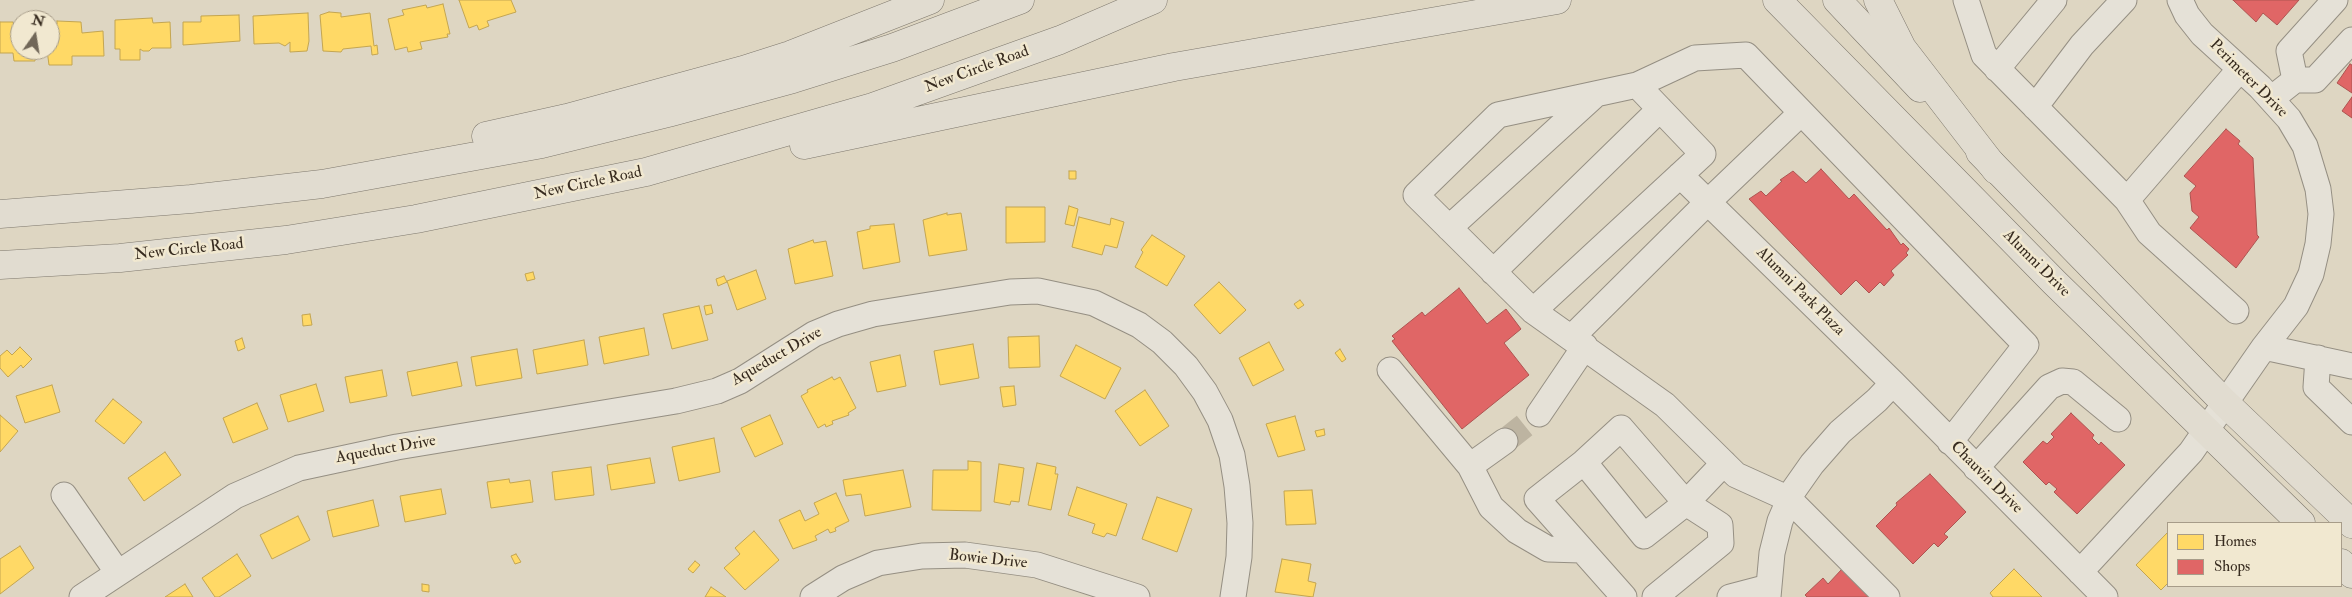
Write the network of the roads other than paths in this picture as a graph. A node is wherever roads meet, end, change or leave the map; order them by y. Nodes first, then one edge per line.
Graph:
1 (930, 0) edge
2 (1020, 0) edge
3 (1153, 0) edge
4 (1557, 0) edge
5 (1777, 0) edge
6 (1838, 0) edge
7 (1878, 0) edge
8 (1966, 0) edge
9 (2054, 0) edge
10 (2124, 0) edge
11 (2180, 0) edge
12 (2335, 0) edge
13 (2351, 43) edge
14 (2240, 68) junction
15 (1998, 69) junction
16 (2294, 80) junction
17 (1637, 85) junction
18 (1596, 94) junction
19 (2271, 99) junction
20 (2035, 107) junction
21 (1660, 109) junction
22 (1802, 113) junction
23 (1996, 170) junction
24 (1680, 175) junction
25 (586, 185) junction
26 (191, 199) junction
27 (2127, 200) junction
28 (1708, 202) junction
29 (0, 214) edge
30 (1449, 228) junction
31 (0, 265) edge
32 (1493, 272) junction
33 (1533, 311) junction
34 (2236, 311) dead end
35 (1578, 342) junction
36 (2264, 347) junction
37 (2318, 358) junction
38 (2350, 361) edge
39 (1390, 370) dead end
40 (1893, 383) junction
41 (2226, 403) junction
42 (1539, 414) tunnel mouth
43 (2118, 419) dead end
44 (2352, 422) edge
45 (2205, 432) junction
46 (1505, 440) tunnel mouth
47 (1950, 442) junction
48 (1584, 462) junction
49 (1724, 463) junction
50 (1470, 466) junction
51 (1976, 468) junction
52 (64, 495) dead end
53 (1789, 500) junction
54 (1686, 503) junction
55 (2300, 522) edge
56 (2352, 524) edge
57 (1581, 550) junction
58 (2342, 563) edge
59 (2080, 572) junction
60 (118, 573) junction
61 (2352, 574) edge
62 (1768, 592) edge
63 (82, 597) edge
64 (813, 597) edge
65 (1137, 597) edge
66 (1233, 597) edge
67 (1624, 597) edge
68 (1655, 597) edge
69 (1730, 597) edge
70 (1887, 597) edge
71 (2105, 597) edge

1 - 26 main road
2 - 26 main road
3 - 25 main road, New Circle Road
4 - 25 main road
5 - 45 main road, Alumni Drive
6 - 23 main road
7 - 23 main road
8 - 15 street
9 - 15 street
10 - 20 street
11 - 14 street, Perimeter Drive
12 - 16 street
13 - 16 street
14 - 19 street, Perimeter Drive
14 - 27 street
15 - 20 street
16 - 19 street
17 - 18 street
17 - 21 street
17 - 22 street
18 - 30 street
18 - 30 street
19 - 36 street, Perimeter Drive
20 - 27 street
21 - 24 street
21 - 32 street
22 - 28 street
22 - 47 street
23 - 41 main road
24 - 28 street, Alumni Park Plaza
24 - 33 street
25 - 31 main road, New Circle Road
26 - 29 main road
27 - 34 street
28 - 35 street
28 - 40 street, Alumni Park Plaza
30 - 32 street
32 - 33 street
33 - 35 street
35 - 42 street
35 - 49 street
36 - 37 street
36 - 41 street, Perimeter Drive
37 - 38 street
37 - 44 street
39 - 50 street
40 - 47 street, Chauvin Drive
40 - 53 street
41 - 45 street
41 - 56 main road
43 - 51 street
45 - 55 main road, Alumni Drive
45 - 59 street
46 - 50 street
47 - 51 street, Chauvin Drive
48 - 54 street
48 - 54 street
48 - 57 street
49 - 53 street
49 - 54 street
50 - 57 street
51 - 59 street, Chauvin Drive
52 - 60 street
53 - 62 street
53 - 70 street
54 - 68 street
57 - 67 street
58 - 61 main road
59 - 71 street, Chauvin Drive
60 - 63 street, Aqueduct Drive
60 - 66 street, Aqueduct Drive
62 - 69 street
64 - 65 street, Bowie Drive

